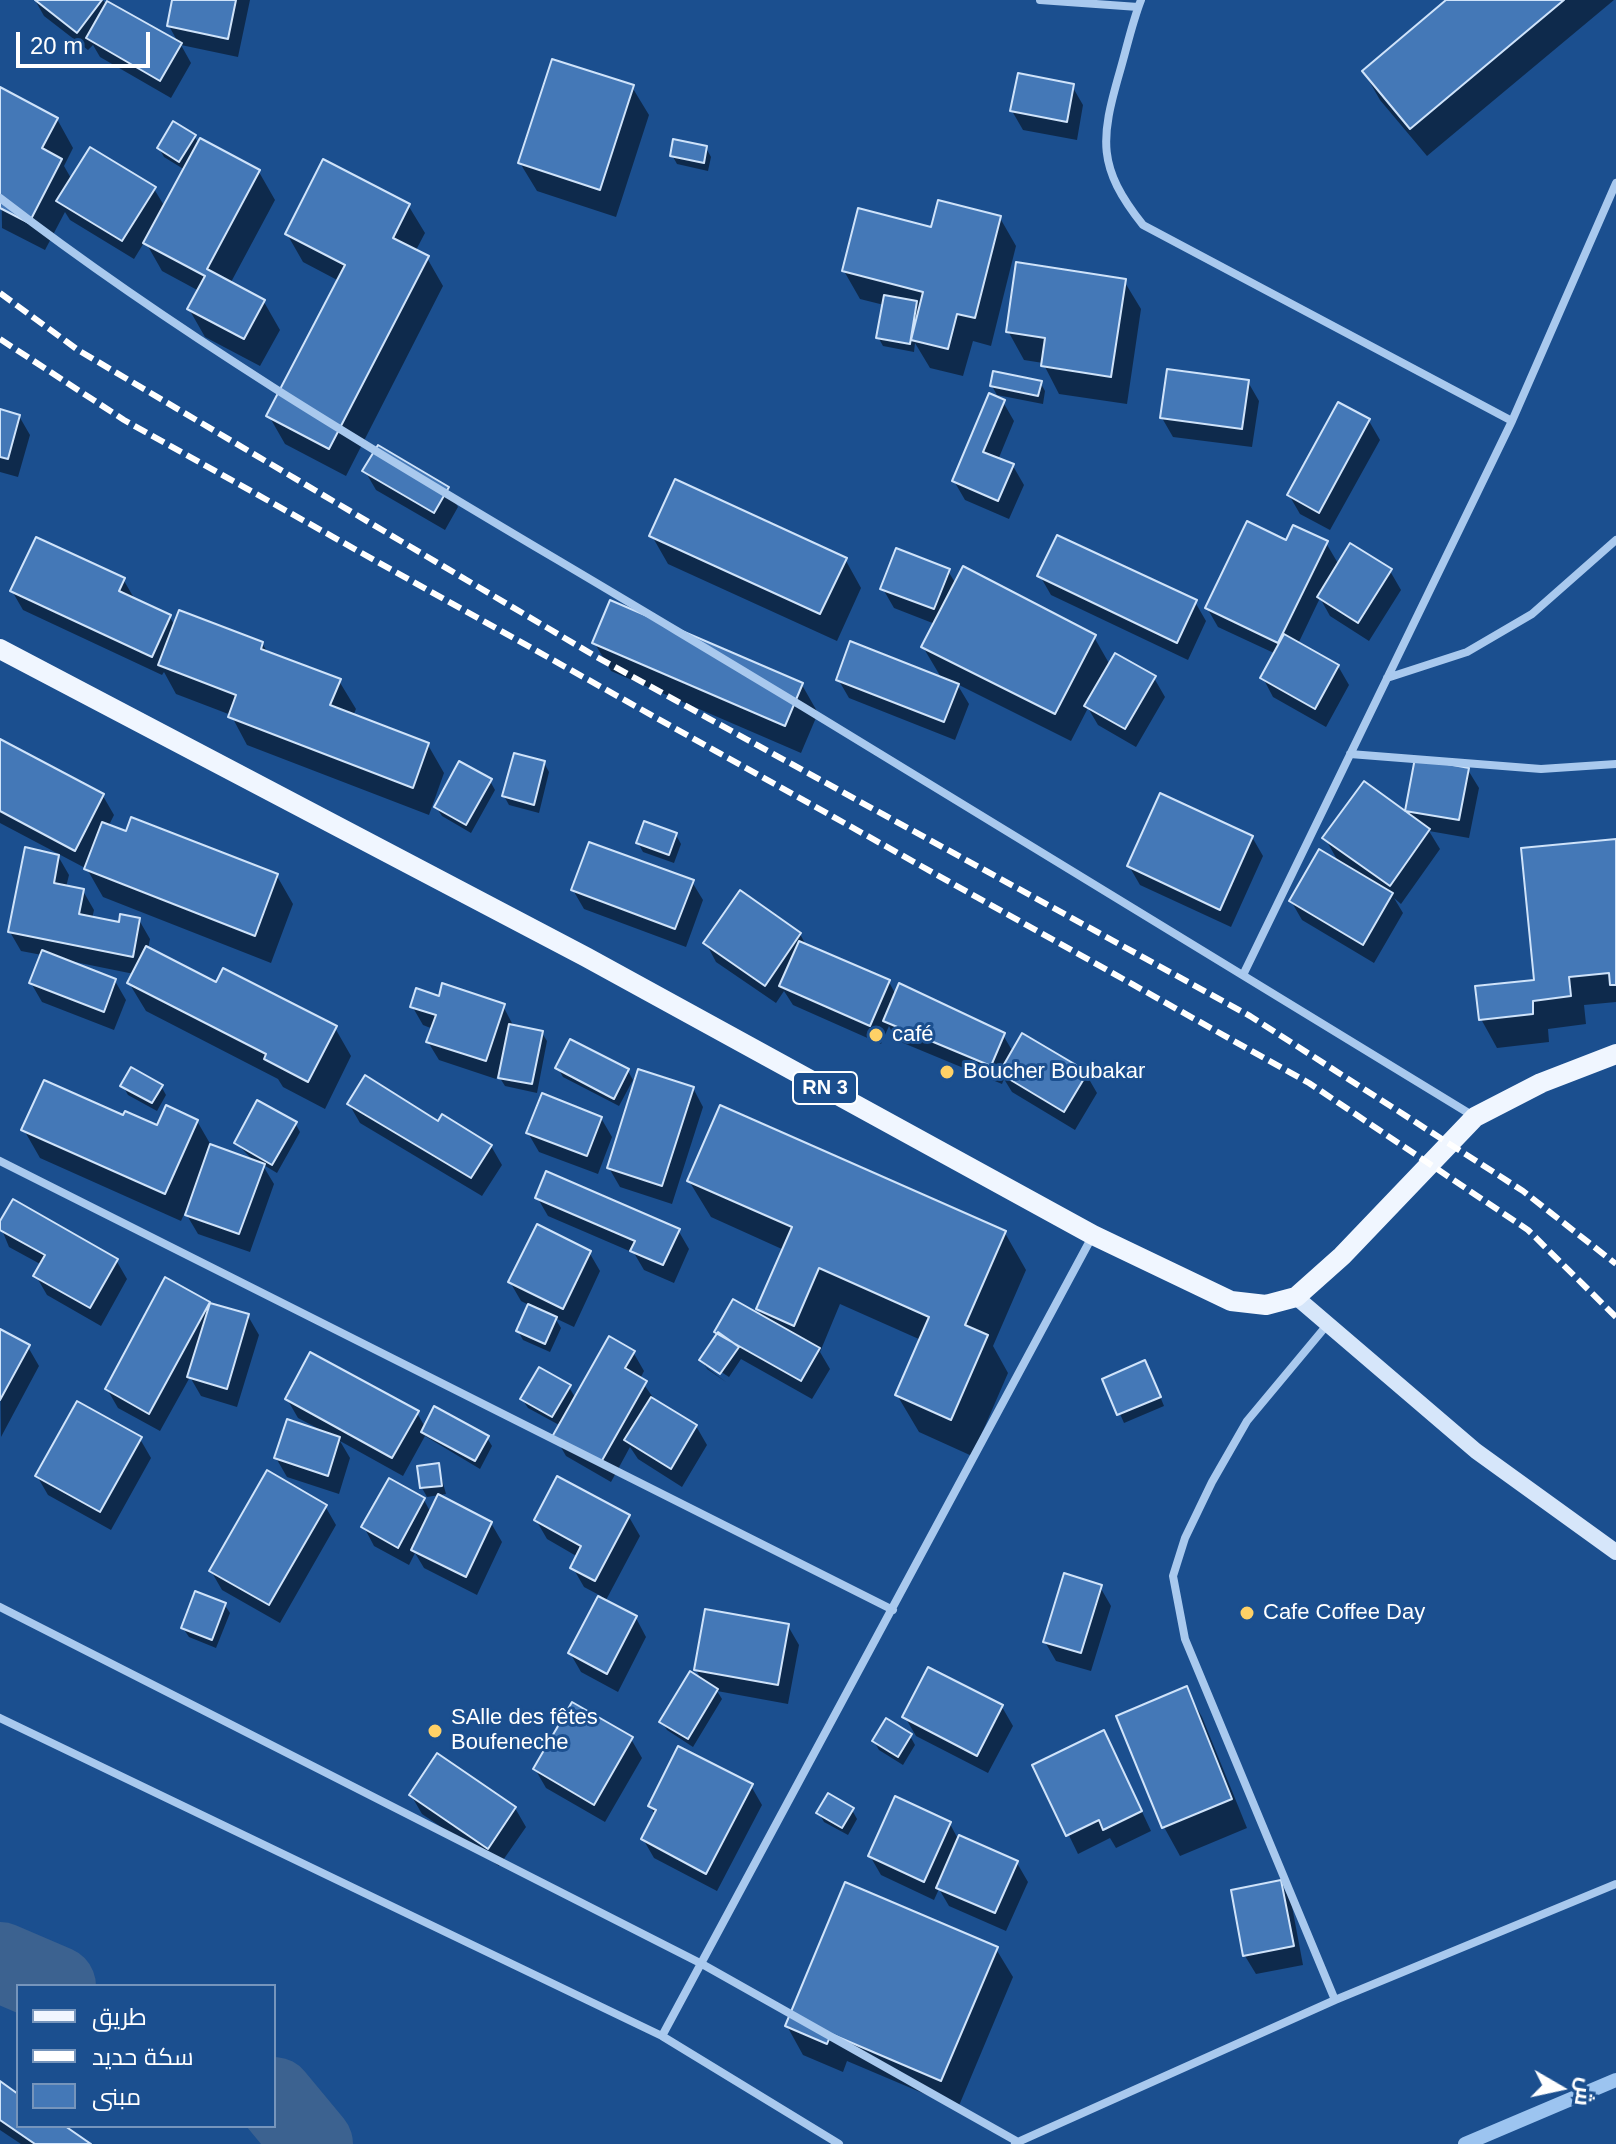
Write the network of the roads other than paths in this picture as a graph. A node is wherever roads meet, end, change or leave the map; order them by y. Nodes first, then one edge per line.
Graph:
1 (1040, 0) edge
2 (1140, 4) edge
3 (1616, 183) edge
4 (0, 198) edge
5 (1512, 421) junction
6 (1616, 540) edge
7 (0, 649) edge
8 (1387, 678) junction
9 (1350, 754) junction
10 (1616, 764) edge
11 (1243, 975) junction
12 (1616, 1054) edge
13 (1475, 1117) junction
14 (0, 1161) edge
15 (1093, 1235) junction
16 (1296, 1297) junction
17 (1327, 1325) junction
18 (1616, 1552) edge
19 (0, 1607) edge
20 (893, 1610) junction
21 (0, 1718) edge
22 (1616, 1884) edge
23 (702, 1964) junction
24 (1335, 2000) junction
25 (662, 2036) junction
26 (1016, 2143) edge
27 (839, 2144) edge

1 - 2 street
2 - 5 street
3 - 5 street
4 - 11 street
5 - 8 street
6 - 8 street
7 - 15 main road, RN 3
8 - 9 street
9 - 10 street
9 - 11 street
11 - 13 street
12 - 13 main road
13 - 16 main road
14 - 20 street
15 - 16 main road, RN 3
15 - 20 street
16 - 17 main road
17 - 18 main road
17 - 24 street
19 - 23 street
20 - 23 street
21 - 25 street
22 - 24 street
23 - 25 street
23 - 26 street
24 - 26 street
25 - 27 street

